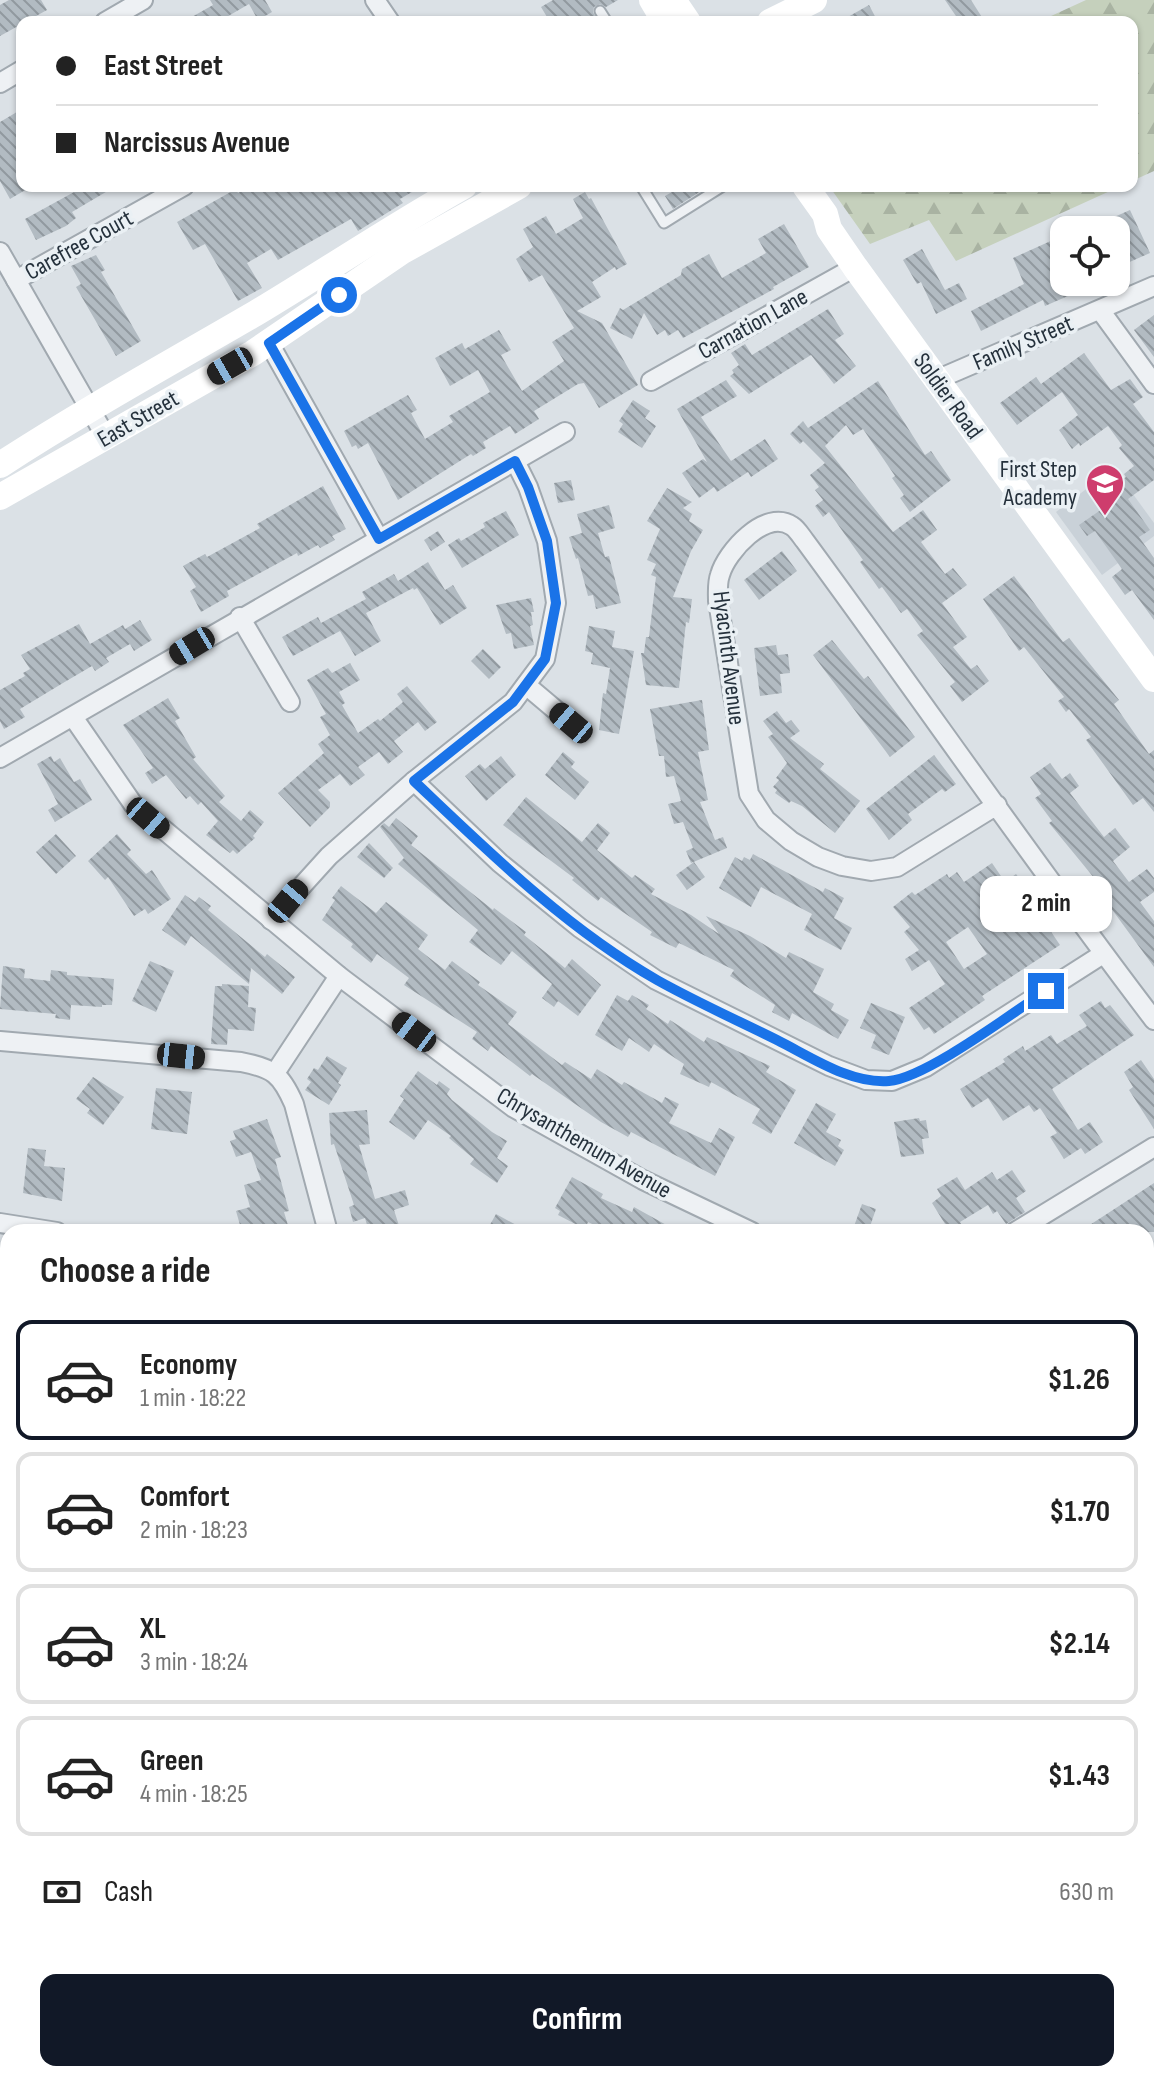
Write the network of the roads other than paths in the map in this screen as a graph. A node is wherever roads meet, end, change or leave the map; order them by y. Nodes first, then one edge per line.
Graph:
1 (143, 0) edge
2 (814, 0) edge
3 (600, 11) dead end
4 (115, 16) edge
5 (603, 16) edge
6 (786, 16) edge
7 (173, 192) edge
8 (453, 192) edge
9 (505, 192) edge
10 (645, 192) edge
11 (713, 192) edge
12 (792, 192) edge
13 (809, 192) edge
14 (829, 229) junction
15 (0, 252) edge
16 (855, 267) junction
17 (16, 280) junction
18 (1154, 286) edge
19 (1100, 310) junction
20 (269, 343) junction
21 (936, 380) junction
22 (651, 381) dead end
23 (1154, 384) edge
24 (90, 409) junction
25 (565, 432) dead end
26 (106, 437) junction
27 (515, 461) junction
28 (0, 465) edge
29 (0, 497) edge
30 (379, 539) junction
31 (240, 617) junction
32 (1154, 679) edge
33 (526, 685) junction
34 (290, 702) dead end
35 (73, 717) junction
36 (571, 723) dead end
37 (0, 758) edge
38 (414, 781) junction
39 (997, 805) junction
40 (271, 920) junction
41 (1103, 954) junction
42 (339, 976) junction
43 (1154, 1020) edge
44 (0, 1041) edge
45 (275, 1073) junction
46 (1154, 1147) edge
47 (326, 1224) edge
48 (735, 1224) edge
49 (1028, 1224) edge

1 - 4 street
2 - 6 main road
3 - 5 lane
7 - 17 street, Carefree Court
8 - 24 main road, East Street
9 - 20 main road, East Street
10 - 11 lane
12 - 14 main road, Soldier Road
13 - 14 main road, Soldier Road
14 - 16 main road, Soldier Road
15 - 17 street
16 - 21 main road, Soldier Road
16 - 22 street, Carnation Lane
17 - 24 street
18 - 19 street, Family Street
19 - 21 street, Family Street
19 - 23 street
20 - 26 main road, East Street
20 - 30 street
21 - 32 main road, Soldier Road
24 - 26 street
24 - 28 main road, East Street
25 - 27 street
26 - 29 main road, East Street
27 - 30 street
27 - 33 street
30 - 31 street
31 - 34 street
31 - 35 street
33 - 36 street
33 - 38 street
35 - 37 street
35 - 40 street, Chrysanthemum Avenue
38 - 40 street
38 - 41 street
39 - 39 street, Hyacinth Avenue
39 - 41 street
40 - 42 street, Chrysanthemum Avenue
41 - 43 street
42 - 45 street
42 - 48 street, Chrysanthemum Avenue
44 - 45 street
45 - 47 street
46 - 49 street

